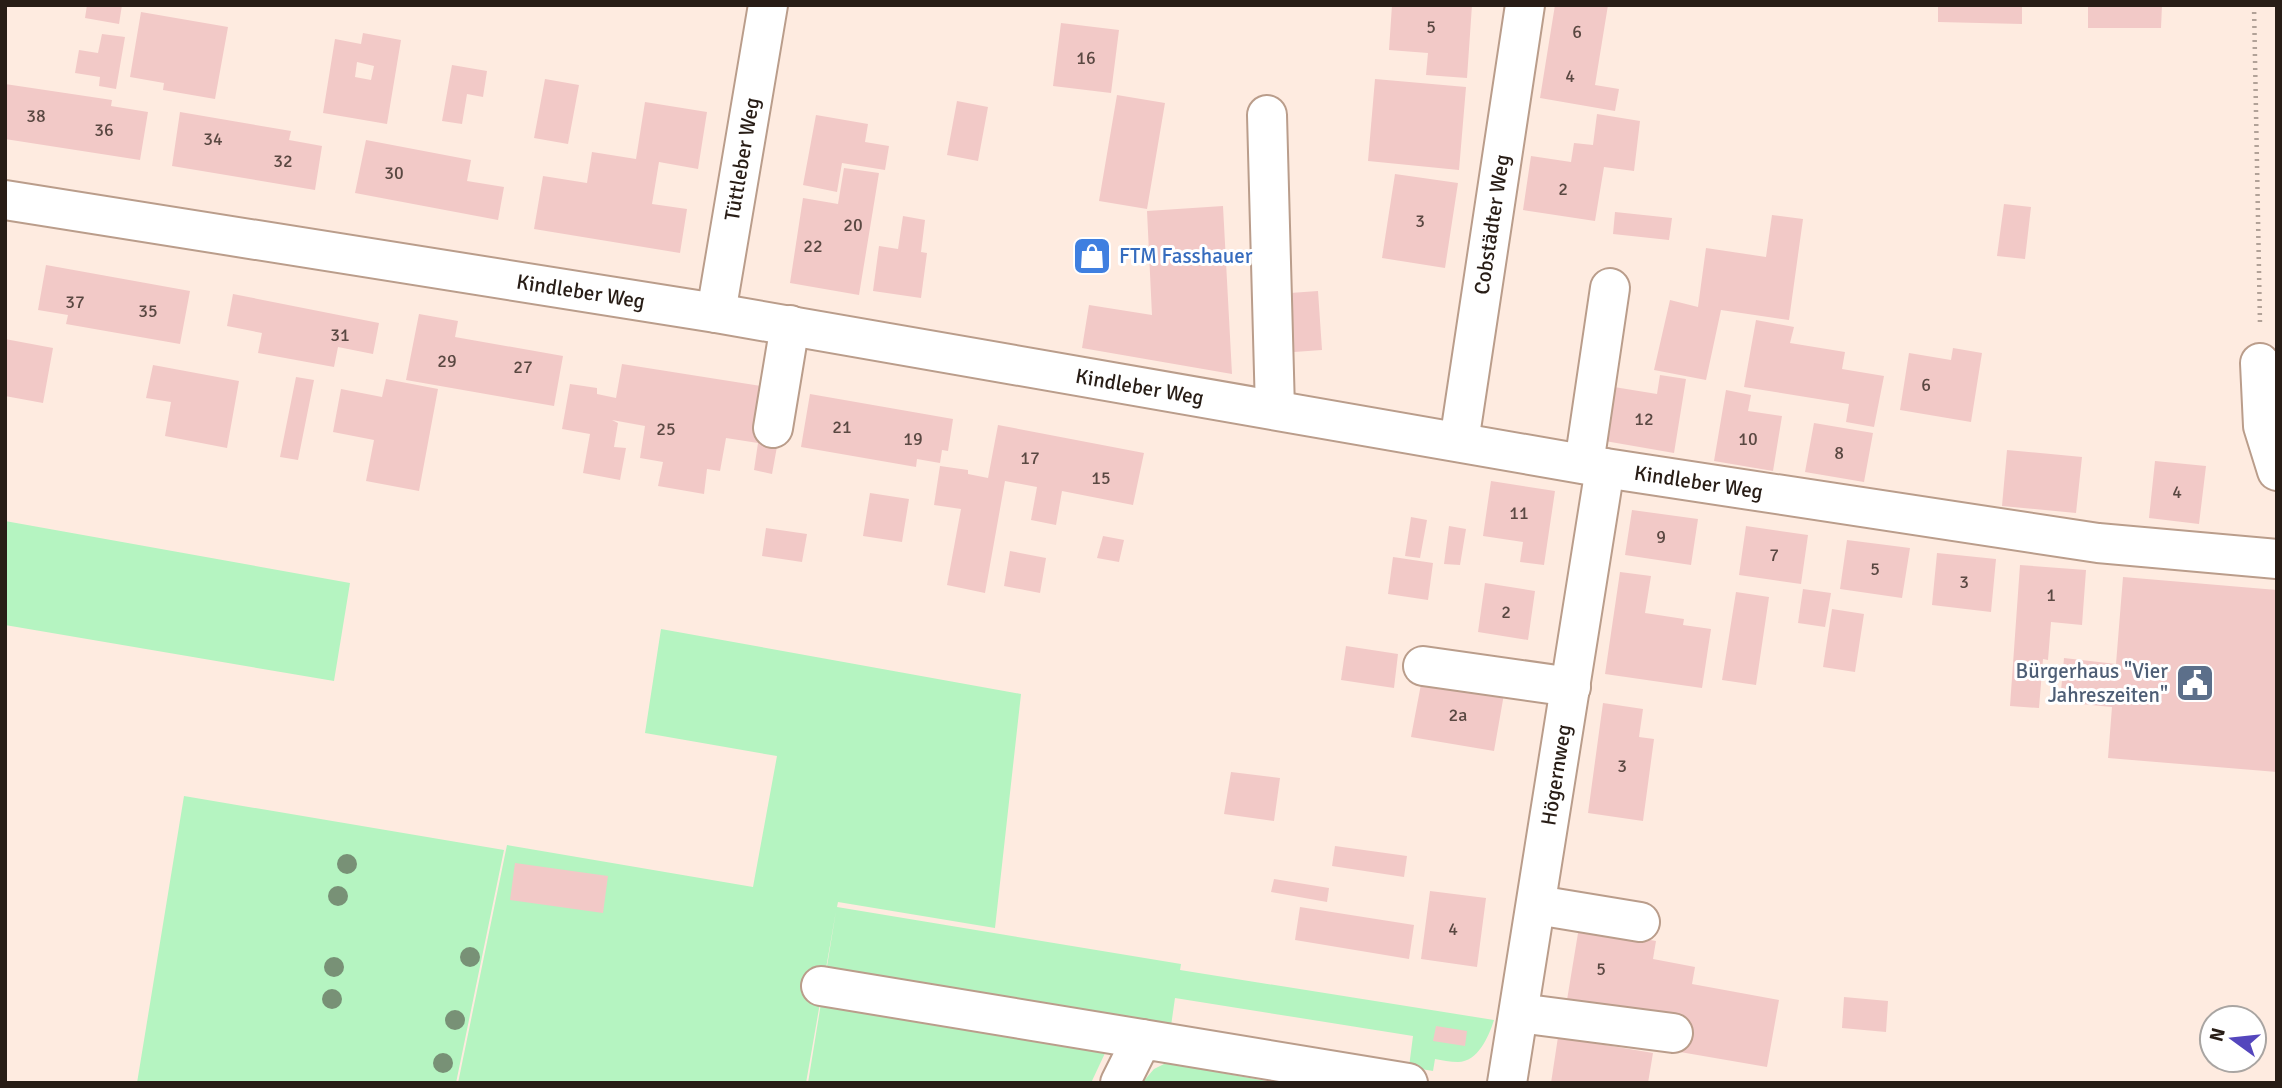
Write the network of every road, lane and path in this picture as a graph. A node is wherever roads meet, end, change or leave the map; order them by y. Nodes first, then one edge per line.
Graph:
1 (768, 5) edge
2 (1525, 5) edge
3 (2254, 5) edge
4 (1267, 115) dead end
5 (5, 200) edge
6 (1610, 288) dead end
7 (716, 313) junction
8 (790, 325) junction
9 (2260, 363) joint
10 (1275, 410) junction
11 (773, 428) dead end
12 (1459, 442) junction
13 (1594, 466) junction
14 (2277, 471) edge
15 (2277, 559) edge
16 (1423, 666) dead end
17 (1571, 687) junction
18 (1537, 905) junction
19 (1640, 922) dead end
20 (821, 986) dead end
21 (1519, 1013) junction
22 (1673, 1033) dead end
23 (1142, 1039) junction
24 (1389, 1081) edge
25 (1119, 1083) edge
26 (1507, 1083) edge

1 - 7 street, Tüttleber Weg
2 - 12 street, Cobstädter Weg
3 - 9 path
4 - 10 street
5 - 7 street, Kindleber Weg
6 - 13 street, Högernweg
7 - 8 street, Kindleber Weg
8 - 10 street, Kindleber Weg
8 - 11 street
9 - 14 street
10 - 12 street, Kindleber Weg
12 - 13 street, Kindleber Weg
13 - 15 street, Kindleber Weg
13 - 17 street, Högernweg
16 - 17 street
17 - 18 street, Högernweg
18 - 19 street
18 - 21 street, Högernweg
20 - 23 street
21 - 22 street
21 - 26 street, Högernweg
23 - 24 street
23 - 25 street

